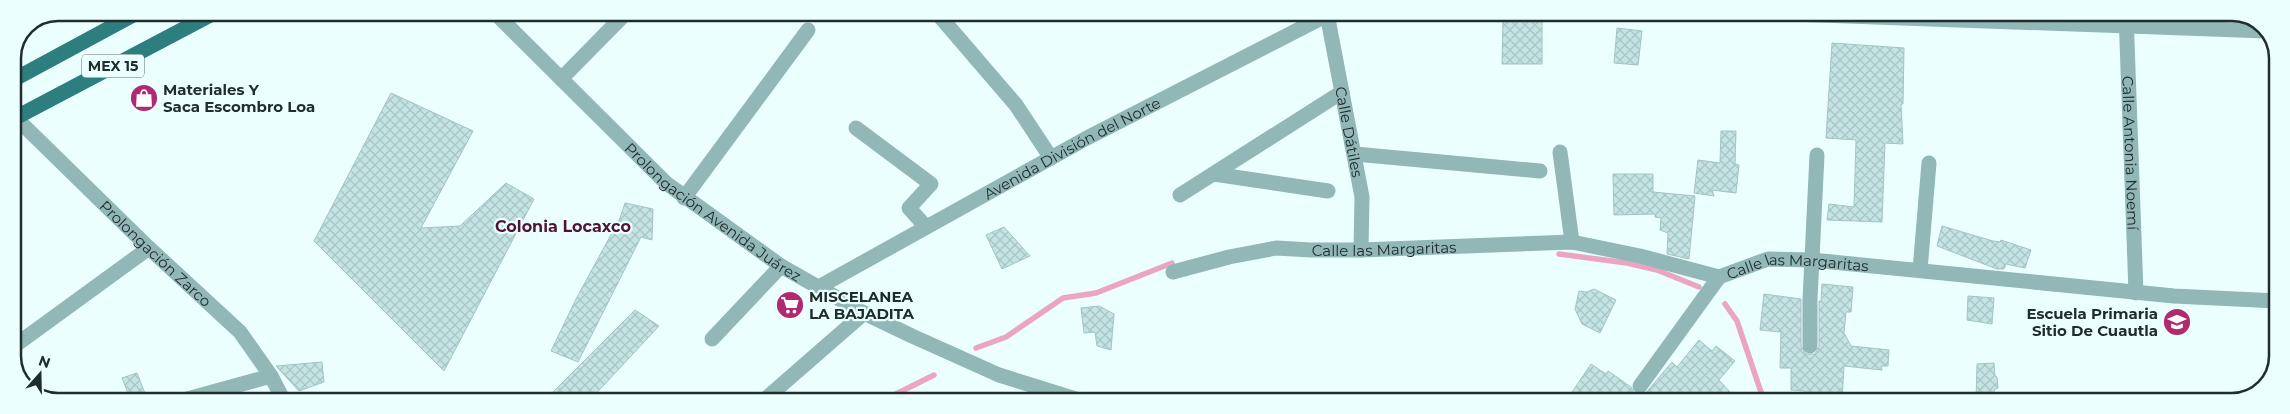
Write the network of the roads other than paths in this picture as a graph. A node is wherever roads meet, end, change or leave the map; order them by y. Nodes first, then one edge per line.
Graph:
1 (120, 21) edge
2 (197, 21) edge
3 (504, 21) edge
4 (618, 21) edge
5 (945, 21) edge
6 (1314, 22) edge
7 (1330, 22) edge
8 (2126, 22) edge
9 (2161, 22) edge
10 (808, 30) dead end
11 (2255, 30) edge
12 (21, 75) edge
13 (562, 78) junction
14 (1342, 92) junction
15 (21, 114) edge
16 (21, 125) edge
17 (856, 128) dead end
18 (1560, 152) dead end
19 (1355, 154) junction
20 (1817, 155) dead end
21 (1051, 158) junction
22 (1929, 163) dead end
23 (1540, 171) dead end
24 (1214, 174) junction
25 (1328, 191) dead end
26 (1180, 195) dead end
27 (684, 198) junction
28 (926, 227) junction
29 (1572, 242) junction
30 (149, 248) junction
31 (1361, 250) junction
32 (1812, 260) junction
33 (781, 266) junction
34 (1920, 270) junction
35 (1173, 272) dead end
36 (1719, 277) junction
37 (817, 288) junction
38 (2136, 292) junction
39 (2268, 300) edge
40 (864, 313) junction
41 (712, 339) dead end
42 (21, 341) edge
43 (1810, 346) dead end
44 (271, 376) junction
45 (1640, 386) dead end
46 (212, 392) edge
47 (279, 392) edge
48 (773, 392) edge
49 (1055, 392) edge

1 - 12 main road, MEX 15
2 - 15 main road, MEX 15
3 - 13 street, Prolongación Avenida Juárez
4 - 13 street
5 - 21 street
6 - 21 street, Avenida División del Norte
7 - 14 street, Calle Dátiles
8 - 38 street, Calle Antonia Noemí
9 - 11 street
10 - 27 street
13 - 27 street, Prolongación Avenida Juárez
14 - 19 street, Calle Dátiles
14 - 24 street
16 - 30 street, Prolongación Zarco
17 - 28 street
18 - 29 street
19 - 23 street
19 - 31 street, Calle Dátiles
20 - 32 street
21 - 28 street, Avenida División del Norte
22 - 34 street
24 - 25 street
24 - 26 street
27 - 33 street, Prolongación Avenida Juárez
28 - 37 street, Avenida División del Norte
29 - 31 street, Calle las Margaritas
29 - 36 street, Calle las Margaritas
30 - 42 street
30 - 44 street, Prolongación Zarco
31 - 35 street, Calle las Margaritas
32 - 34 street, Calle las Margaritas
32 - 36 street, Calle las Margaritas
32 - 43 street
33 - 37 street, Prolongación Avenida Juárez
33 - 41 street
34 - 38 street, Calle las Margaritas
36 - 45 street
37 - 40 street, Prolongación Avenida Juárez
38 - 39 street, Calle las Margaritas
40 - 48 street
40 - 49 street, Prolongación Avenida Juárez
44 - 46 street
44 - 47 street, Prolongación Zarco

